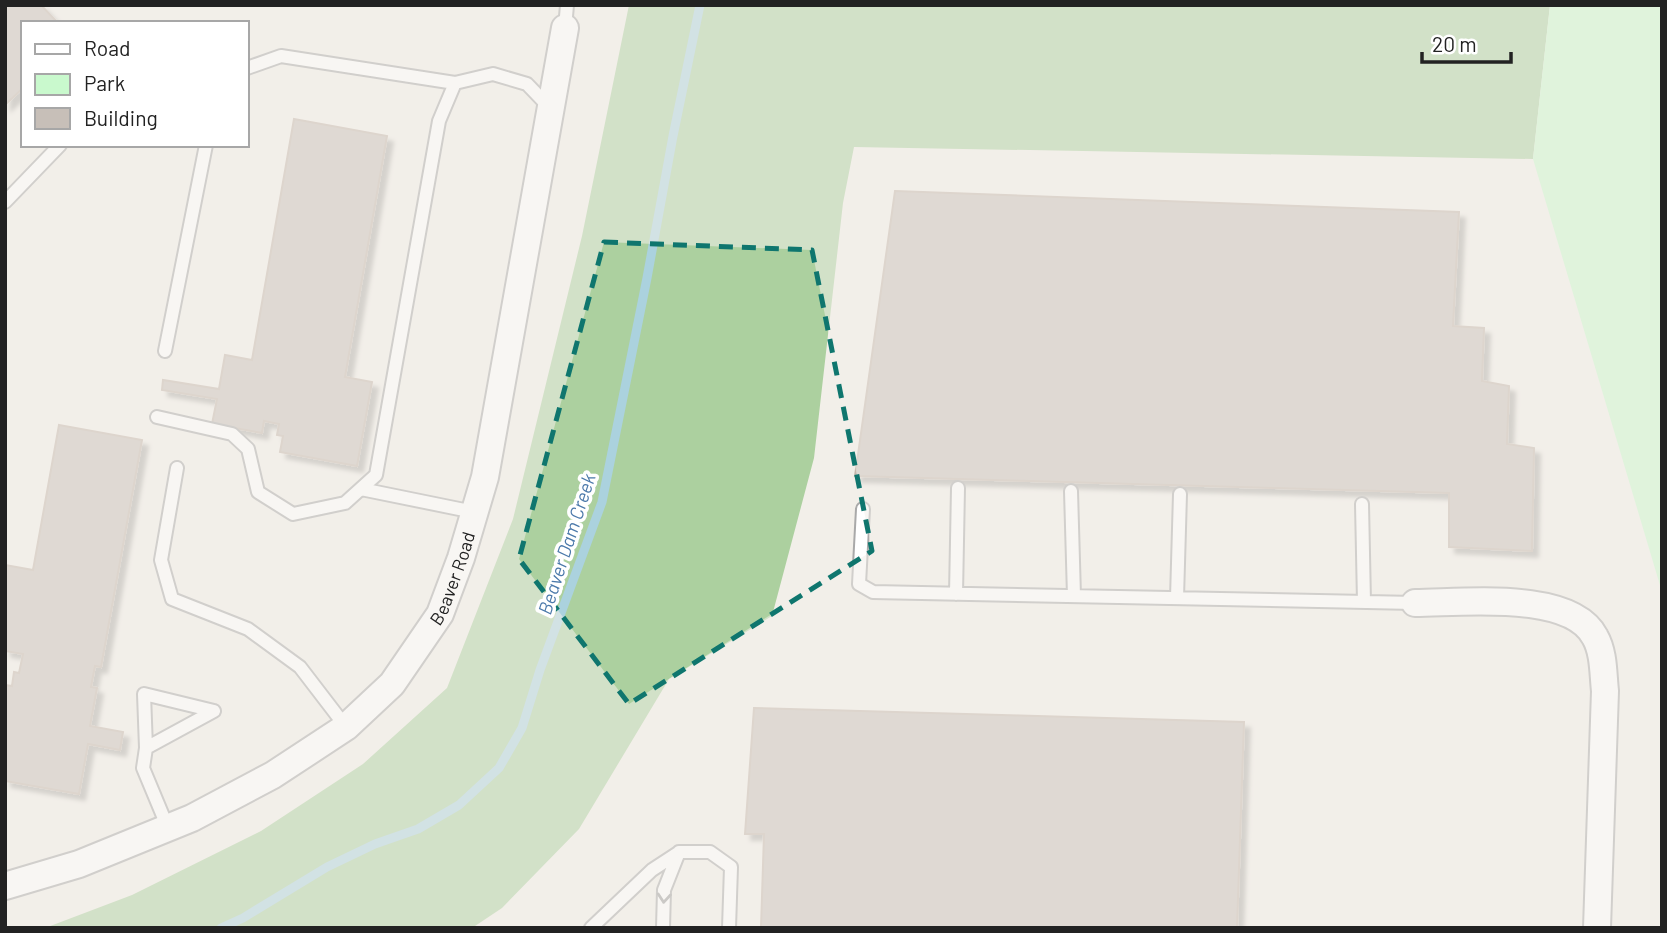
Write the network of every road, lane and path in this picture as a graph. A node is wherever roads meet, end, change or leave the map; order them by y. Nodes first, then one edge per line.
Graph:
1 (566, 16) edge
2 (248, 68) edge
3 (456, 83) junction
4 (551, 109) junction
5 (58, 147) edge
6 (206, 147) edge
7 (5, 202) edge
8 (165, 351) dead end
9 (157, 417) dead end
10 (177, 468) dead end
11 (958, 488) dead end
12 (361, 489) junction
13 (1071, 491) dead end
14 (1180, 494) dead end
15 (1362, 504) dead end
16 (863, 509) dead end
17 (474, 512) junction
18 (956, 594) junction
19 (1074, 596) junction
20 (1177, 598) junction
21 (1364, 602) junction
22 (1415, 603) joint
23 (346, 727) junction
24 (146, 748) junction
25 (168, 828) junction
26 (680, 852) junction
27 (5, 886) edge
28 (602, 923) edge
29 (591, 928) edge
30 (663, 928) edge
31 (729, 928) edge
32 (1597, 928) edge

1 - 4 street, Beaver Road
2 - 3 lane
3 - 4 lane
3 - 12 lane
4 - 17 street, Beaver Road
5 - 7 lane
6 - 8 lane
9 - 12 lane
10 - 23 lane
11 - 18 lane
12 - 17 lane
13 - 19 lane
14 - 20 lane
15 - 21 lane
16 - 18 lane
17 - 23 street, Beaver Road
18 - 19 lane
19 - 20 lane
20 - 21 lane
21 - 22 lane
22 - 32 street
23 - 25 street, Beaver Road
24 - 24 lane
24 - 25 lane
25 - 27 street, Beaver Road
26 - 28 lane
26 -> 30 lane
26 - 31 lane
28 - 29 lane

